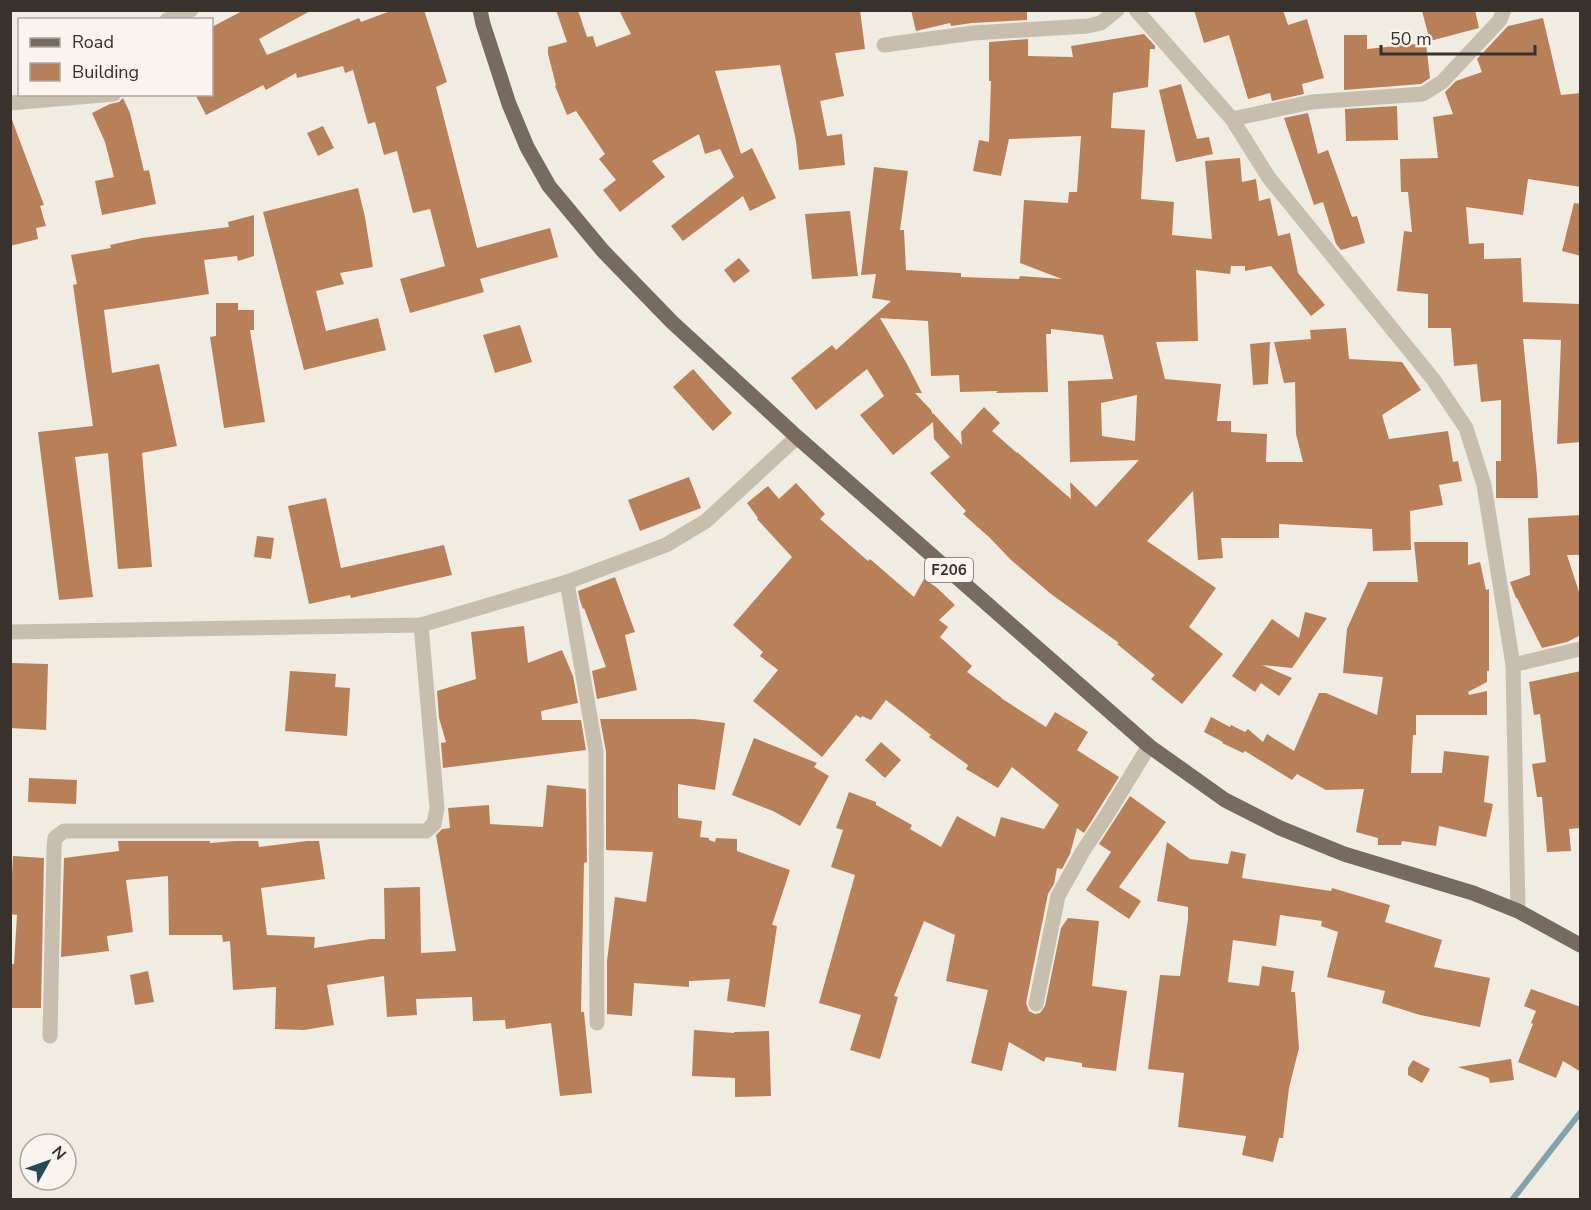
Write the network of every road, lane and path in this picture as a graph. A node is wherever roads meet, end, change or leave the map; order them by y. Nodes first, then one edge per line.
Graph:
1 (191, 10) edge
2 (480, 10) edge
3 (1117, 10) edge
4 (1136, 10) edge
5 (1504, 10) edge
6 (171, 18) edge
7 (884, 45) dead end
8 (88, 96) edge
9 (10, 102) edge
10 (1232, 119) junction
11 (797, 437) junction
12 (567, 582) junction
13 (421, 625) junction
14 (10, 632) edge
15 (1581, 649) edge
16 (1513, 665) junction
17 (1149, 746) junction
18 (1518, 911) junction
19 (1581, 945) edge
20 (1036, 1004) dead end
21 (597, 1023) dead end
22 (50, 1036) dead end

1 - 6 street
2 - 11 main road, F206
3 - 7 street
4 - 10 street
5 - 10 street
8 - 9 street
10 - 16 street
11 - 12 street
11 - 17 main road, F206
12 - 13 street
12 - 21 street
13 - 14 street
13 - 22 street
15 - 16 street
16 - 18 street
17 - 18 main road, F206
17 - 20 street
18 - 19 main road, F206

